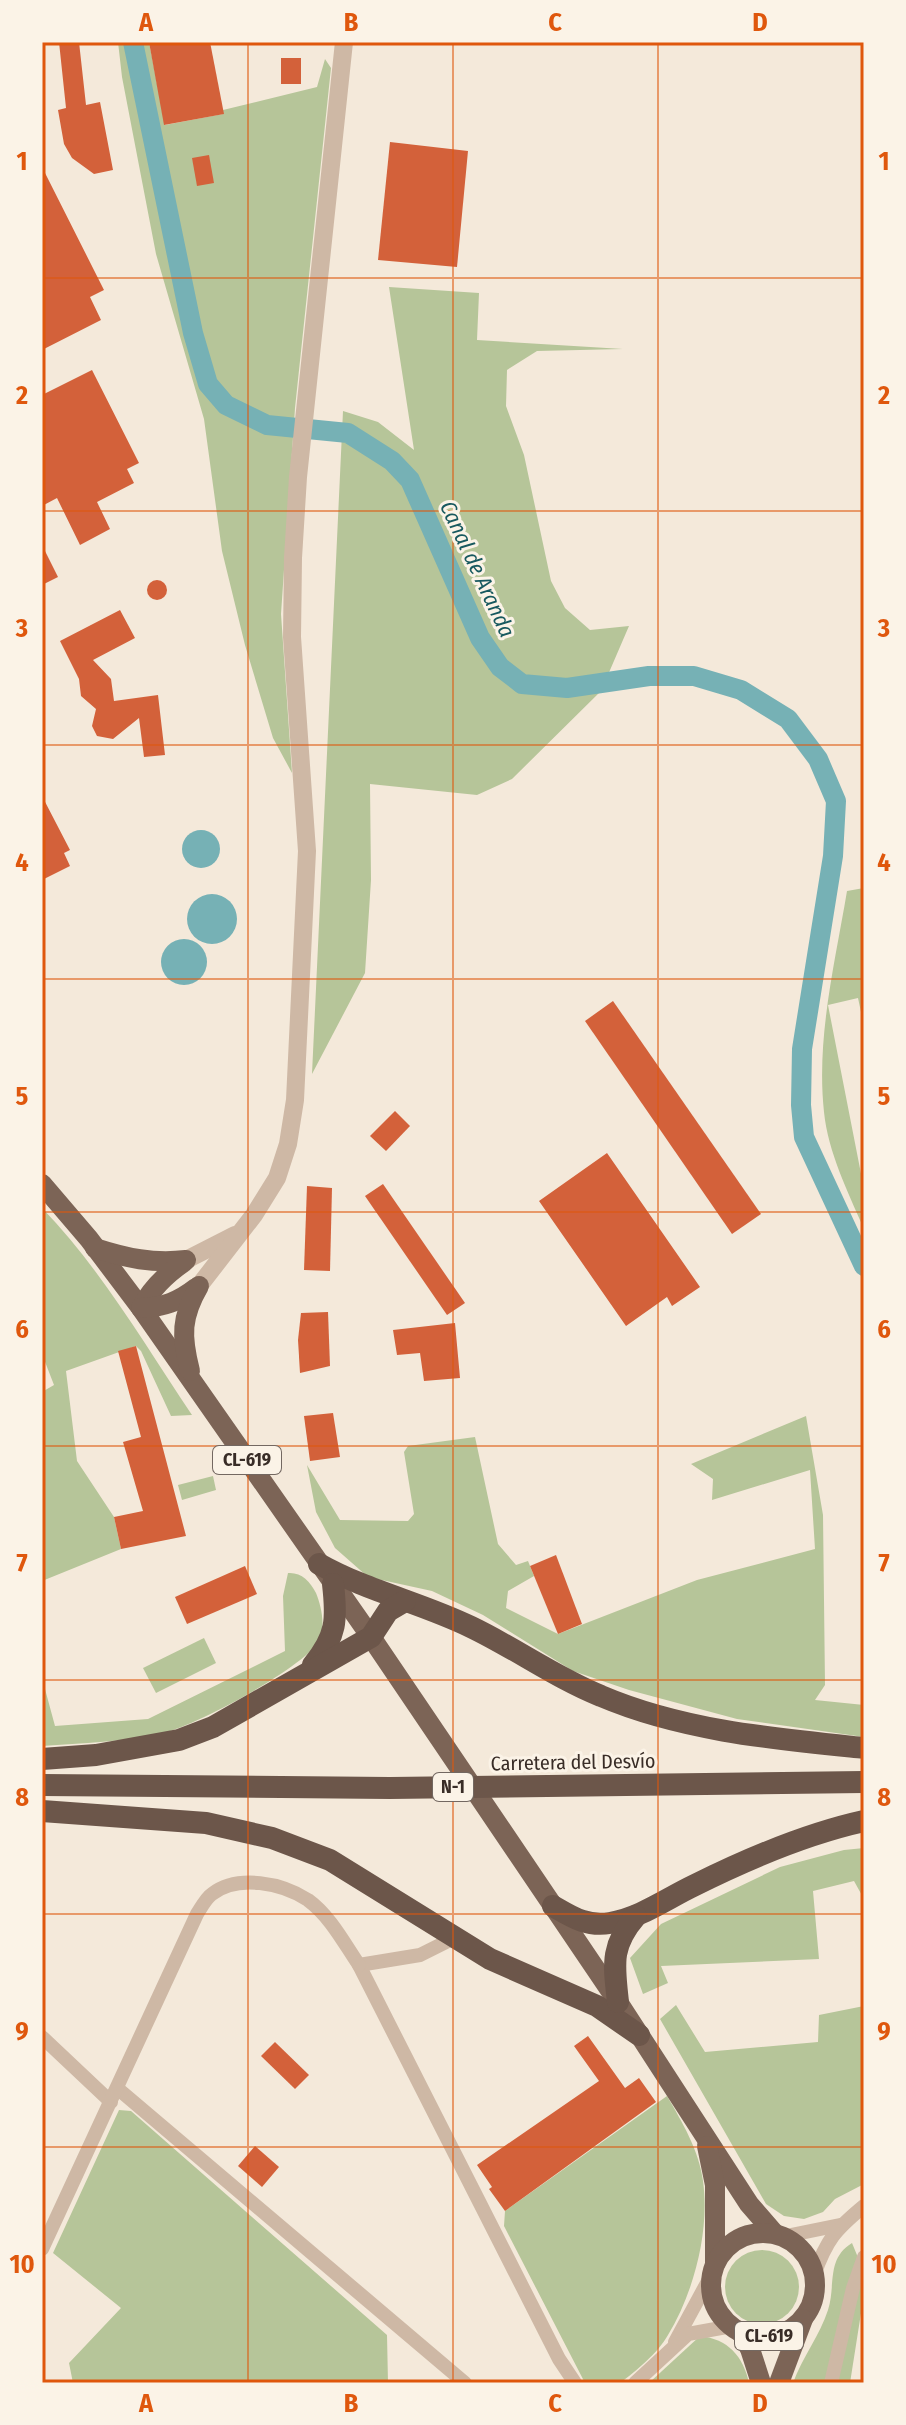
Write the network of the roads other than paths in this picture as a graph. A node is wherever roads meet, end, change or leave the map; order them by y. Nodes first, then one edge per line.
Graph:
1 (344, 42) edge
2 (42, 1184) edge
3 (241, 1231) junction
4 (95, 1248) junction
5 (186, 1260) junction
6 (199, 1286) junction
7 (141, 1308) junction
8 (193, 1382) junction
9 (319, 1564) junction
10 (333, 1584) junction
11 (405, 1601) junction
12 (371, 1637) junction
13 (305, 1675) junction
14 (864, 1748) edge
15 (42, 1759) edge
16 (864, 1782) edge
17 (42, 1785) edge
18 (42, 1811) edge
19 (864, 1821) edge
20 (553, 1906) junction
21 (636, 1916) junction
22 (454, 1938) junction
23 (359, 1965) junction
24 (618, 2002) junction
25 (639, 2035) junction
26 (42, 2037) edge
27 (114, 2095) junction
28 (701, 2127) junction
29 (864, 2206) edge
30 (851, 2220) edge
31 (778, 2235) junction
32 (42, 2249) edge
33 (864, 2257) edge
34 (714, 2268) junction
35 (814, 2275) junction
36 (804, 2316) junction
37 (736, 2329) junction
38 (672, 2346) junction
39 (465, 2383) edge
40 (575, 2383) edge
41 (635, 2383) edge
42 (761, 2383) edge
43 (779, 2383) edge
44 (831, 2383) edge

1 - 3 street
2 - 4 main road, CL-619
3 - 5 street
3 - 6 street
4 - 5 main road
4 - 7 main road, CL-619
5 - 7 main road
6 - 7 main road
6 - 8 main road
7 - 8 main road, CL-619
8 - 9 main road, CL-619
9 - 10 main road, CL-619
9 - 11 highway
10 - 12 main road, CL-619
10 - 13 highway
11 - 12 highway
11 - 14 highway
12 - 13 highway
12 - 20 main road, CL-619
13 - 15 highway
16 - 17 highway, Carretera del Desvío / N-1
18 - 22 highway
19 - 21 highway
20 - 21 highway
20 - 24 main road, CL-619
21 - 24 highway
22 - 23 street
22 - 25 highway
23 - 27 street
23 - 40 street
24 - 25 main road, CL-619
25 - 28 main road, CL-619
26 - 27 street
27 - 32 street
27 - 39 street
28 - 31 main road, CL-619
28 - 34 main road, CL-619
29 - 30 street
30 - 31 street
30 - 35 street
31 - 34 main road
31 - 35 main road, CL-619
33 - 44 street
34 - 37 main road, CL-619
34 - 38 street
35 - 36 main road, CL-619
36 - 37 main road, CL-619
36 - 43 main road, CL-619
37 - 38 street
37 - 42 main road, CL-619
38 - 41 street

